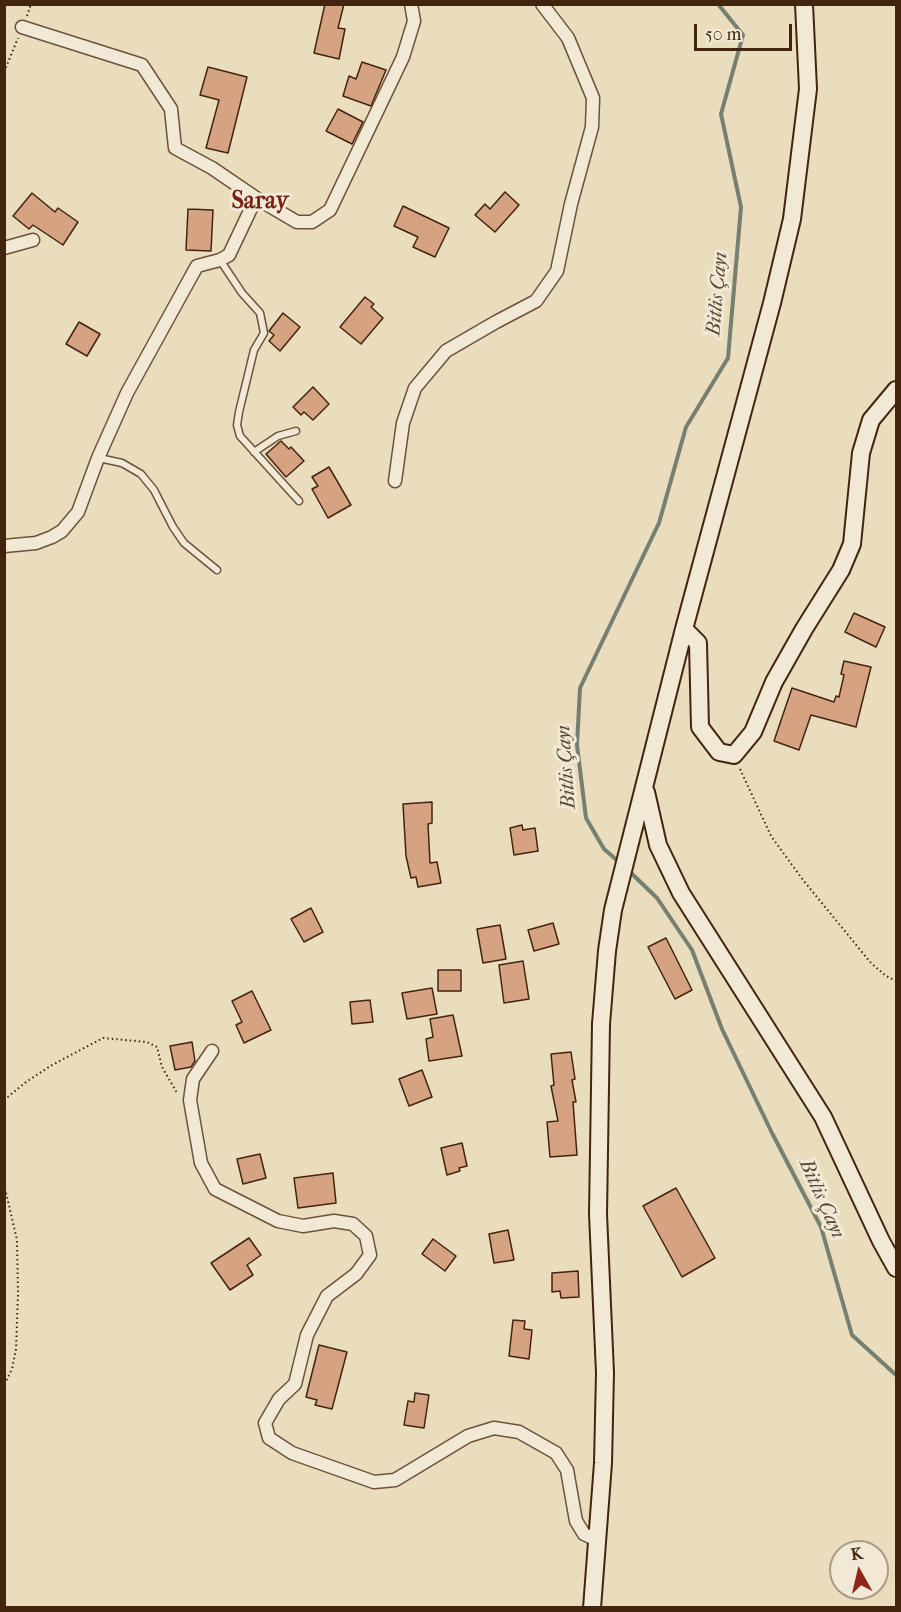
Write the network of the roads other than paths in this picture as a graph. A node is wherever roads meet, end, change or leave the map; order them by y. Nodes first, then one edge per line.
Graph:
1 (411, 4) edge
2 (542, 4) edge
3 (804, 4) edge
4 (22, 27) dead end
5 (256, 198) junction
6 (33, 240) dead end
7 (4, 248) edge
8 (220, 260) junction
9 (897, 390) edge
10 (297, 431) dead end
11 (254, 452) junction
12 (98, 458) junction
13 (395, 481) dead end
14 (299, 501) dead end
15 (4, 546) edge
16 (217, 570) dead end
17 (684, 629) junction
18 (645, 788) junction
19 (212, 1052) dead end
20 (897, 1268) edge
21 (597, 1540) junction
22 (592, 1608) edge

1 - 5 street
2 - 13 street
3 - 17 main road
4 - 5 street
5 - 8 street
6 - 7 street
8 - 11 lane
8 - 12 street
9 - 17 main road
10 - 11 lane
11 - 14 lane
12 - 15 street
12 - 16 lane
17 - 18 main road
18 - 20 main road
18 - 21 main road
19 - 21 street
21 - 22 main road

